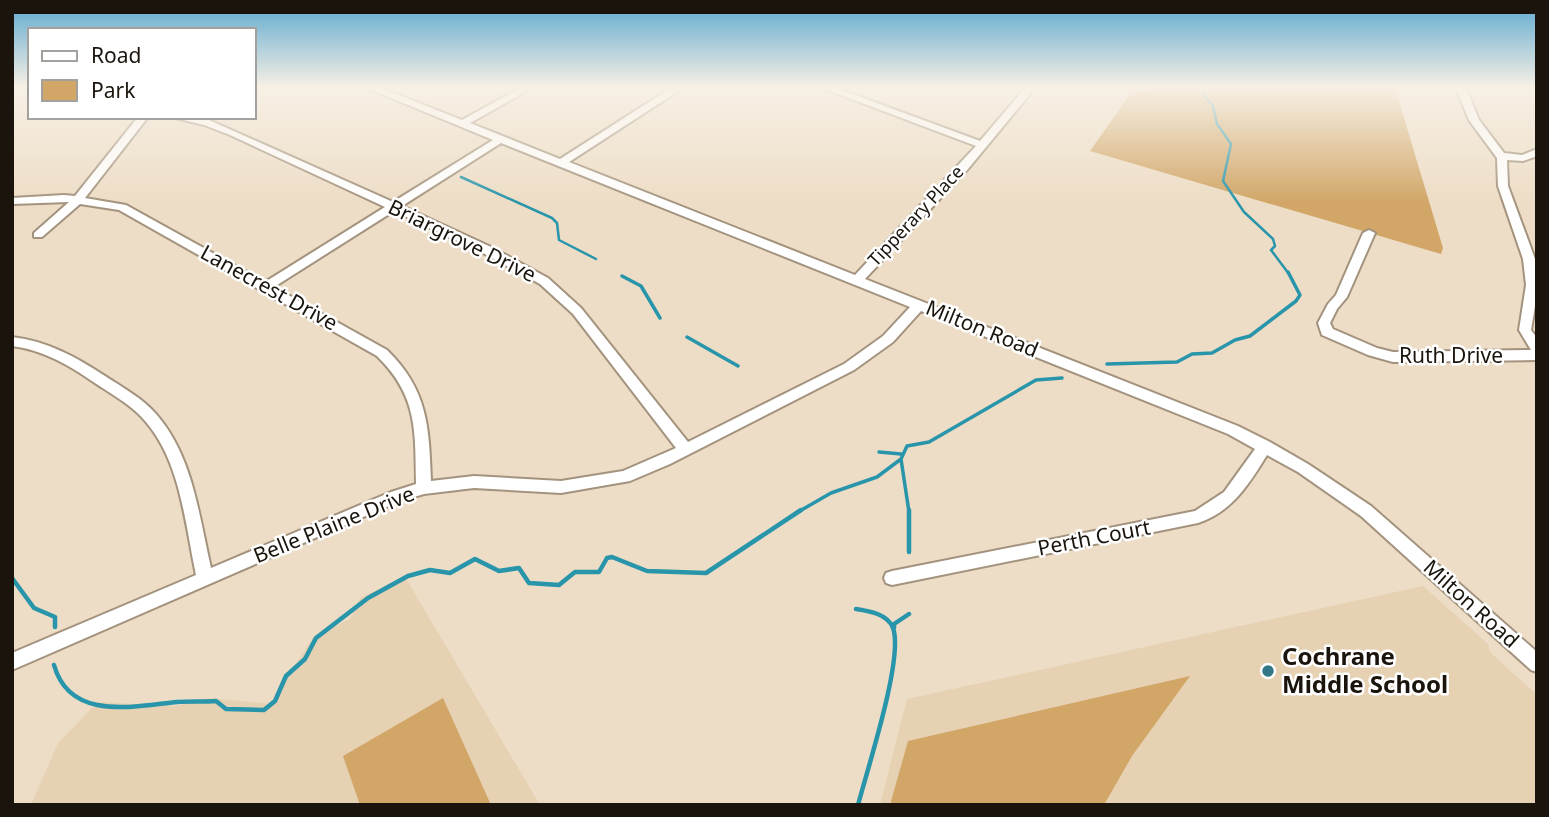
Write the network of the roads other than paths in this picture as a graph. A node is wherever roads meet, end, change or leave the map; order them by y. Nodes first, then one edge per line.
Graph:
1 (136, 126) edge
2 (218, 126) edge
3 (468, 126) edge
4 (619, 126) edge
5 (931, 126) edge
6 (998, 126) edge
7 (1478, 126) edge
8 (501, 139) junction
9 (982, 145) junction
10 (1537, 152) edge
11 (1500, 156) junction
12 (561, 163) junction
13 (78, 200) junction
14 (12, 201) edge
15 (394, 207) junction
16 (1369, 233) dead end
17 (38, 235) dead end
18 (857, 280) junction
19 (266, 287) junction
20 (920, 304) junction
21 (12, 341) edge
22 (1537, 349) edge
23 (1537, 355) edge
24 (1265, 446) junction
25 (685, 449) junction
26 (424, 488) junction
27 (892, 578) dead end
28 (205, 579) junction
29 (12, 662) edge
30 (1537, 664) edge

1 - 13 street
2 - 15 street, Briargrove Drive
3 - 8 street, Milton Road
4 - 12 street
5 - 9 street
6 - 9 street, Tipperary Place
7 - 11 street
8 - 12 street, Milton Road
8 - 15 street
9 - 18 street, Tipperary Place
10 - 11 street
11 - 22 street
12 - 18 street, Milton Road
13 - 14 street, Lanecrest Drive
13 - 17 street
13 - 19 street, Lanecrest Drive
15 - 19 street
15 - 25 street, Briargrove Drive
16 - 23 street, Ruth Drive
18 - 20 street, Milton Road
19 - 26 street, Lanecrest Drive
20 - 24 street, Milton Road
20 - 25 street, Belle Plaine Drive
21 - 28 street
24 - 27 street, Perth Court
24 - 30 street, Milton Road
25 - 26 street, Belle Plaine Drive
26 - 28 street, Belle Plaine Drive
28 - 29 street, Belle Plaine Drive

